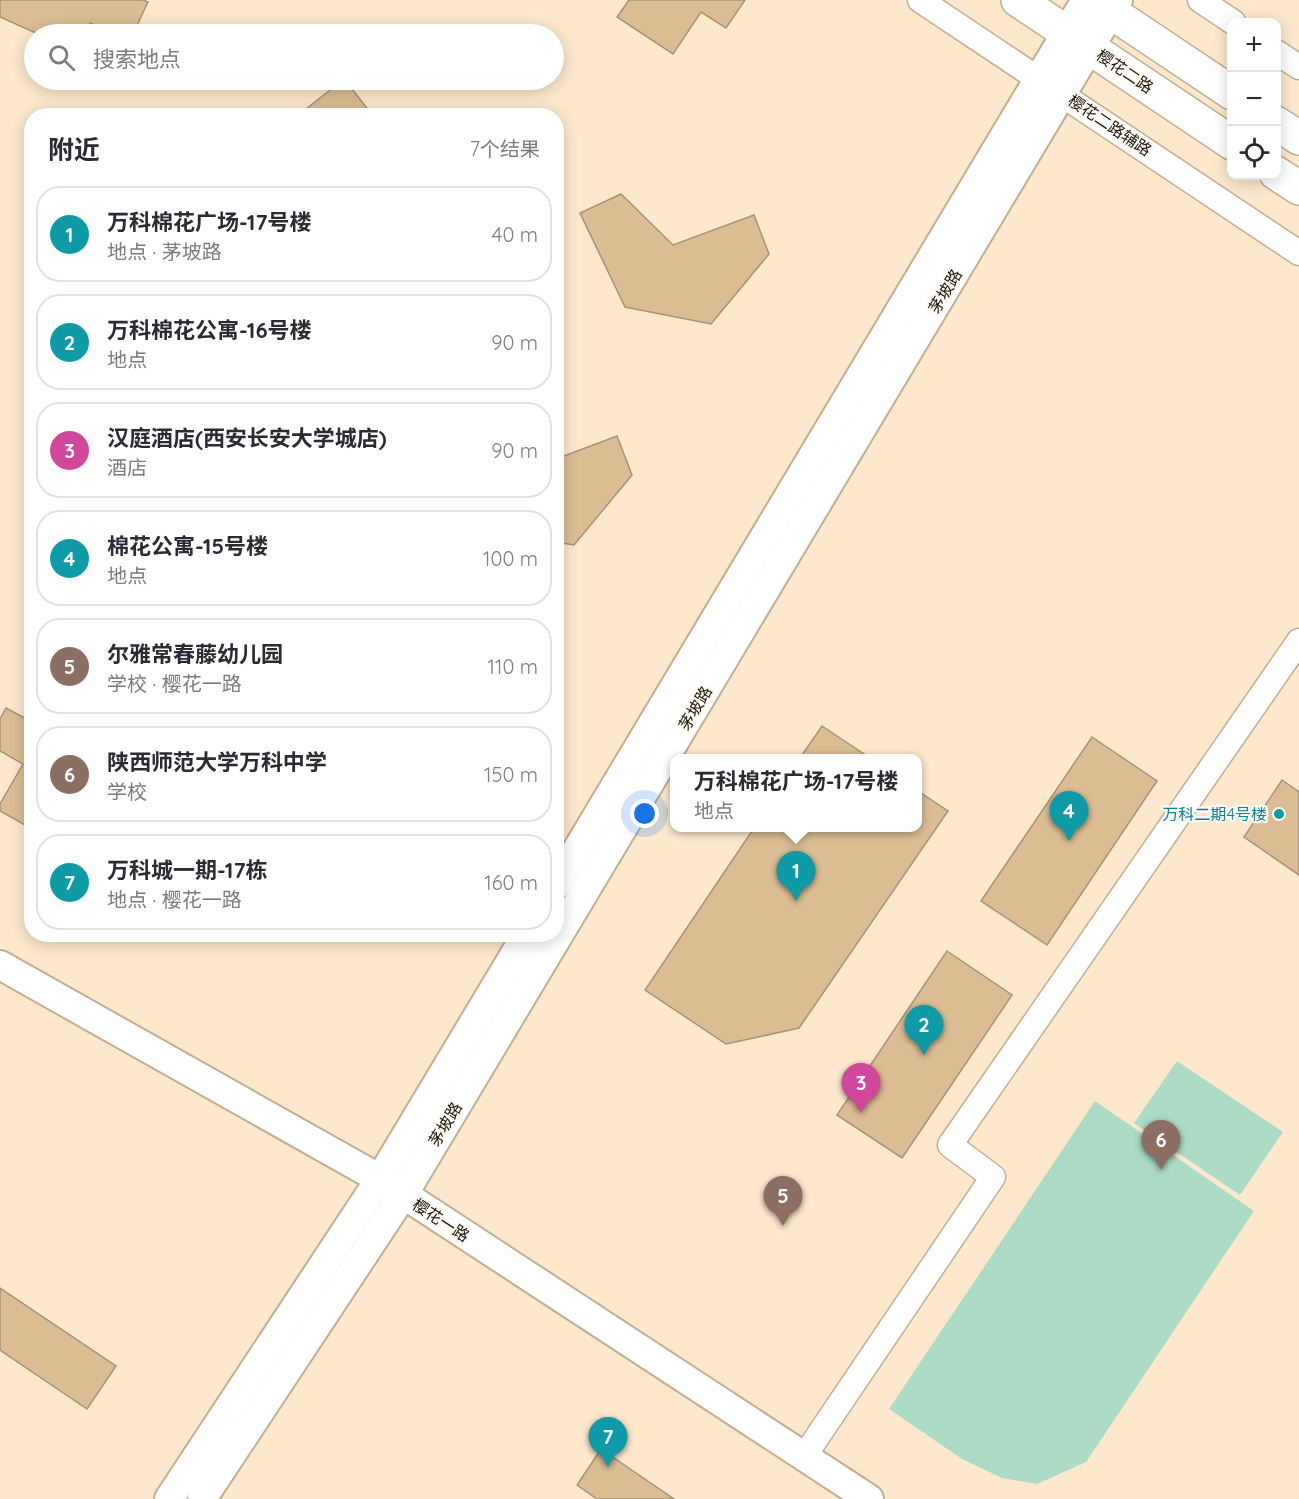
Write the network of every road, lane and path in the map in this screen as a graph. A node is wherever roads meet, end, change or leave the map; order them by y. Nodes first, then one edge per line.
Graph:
1 (920, 0) edge
2 (1018, 0) edge
3 (1200, 0) edge
4 (1102, 3) edge
5 (1227, 18) edge
6 (1079, 41) junction
7 (1281, 55) edge
8 (1299, 67) edge
9 (1039, 79) junction
10 (1227, 90) edge
11 (1064, 94) junction
12 (1281, 126) edge
13 (1299, 138) edge
14 (1227, 140) edge
15 (1281, 176) edge
16 (1299, 188) edge
17 (1299, 253) edge
18 (1299, 641) edge
19 (564, 872) edge
20 (564, 906) edge
21 (523, 942) edge
22 (542, 942) edge
23 (0, 965) edge
24 (391, 1187) junction
25 (805, 1455) junction
26 (169, 1499) edge
27 (202, 1499) edge
28 (869, 1499) edge

1 - 9 street, 樱花二路辅路
2 - 6 main road, 樱花二路
3 - 5 street
4 - 6 street, 茅坡路
4 - 10 main road
6 - 9 street, 茅坡路
6 - 11 street, 茅坡路
6 - 14 main road, 樱花二路
7 - 8 street
9 - 11 street, 樱花二路辅路
9 - 19 street, 茅坡路
11 - 17 street, 樱花二路辅路
11 - 20 street, 茅坡路
12 - 13 main road
15 - 16 main road
18 - 25 street
21 - 24 street, 茅坡路
22 - 24 street, 茅坡路
23 - 24 street, 樱花一路
24 - 25 street, 樱花一路
24 - 26 street, 茅坡路
24 - 27 street, 茅坡路
25 - 28 street, 樱花一路

